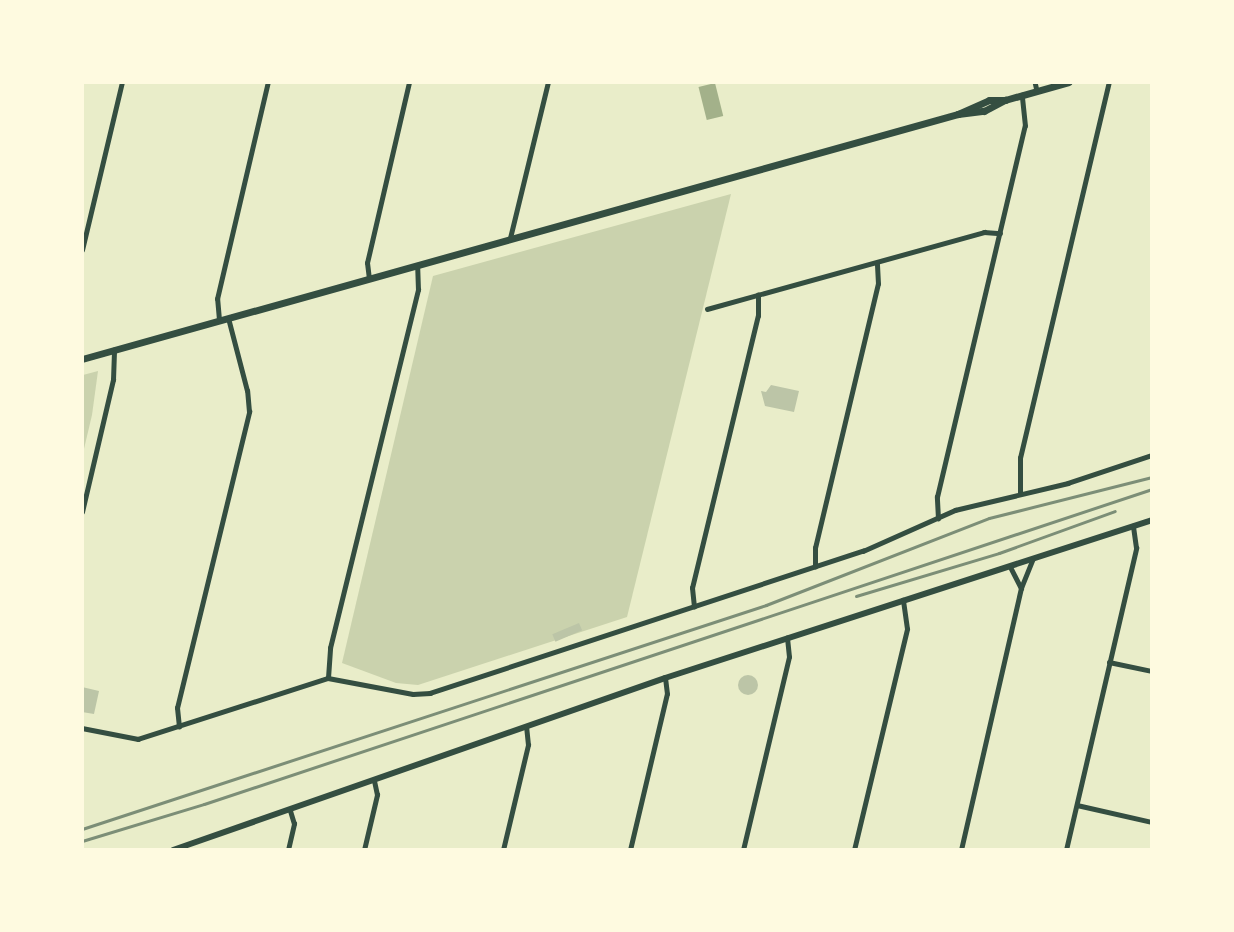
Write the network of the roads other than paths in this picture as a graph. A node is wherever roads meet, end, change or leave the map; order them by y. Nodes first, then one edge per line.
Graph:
1 (122, 82) edge
2 (268, 82) edge
3 (409, 82) edge
4 (548, 82) edge
5 (1035, 82) edge
6 (1069, 82) edge
7 (1109, 82) edge
8 (1038, 91) junction
9 (1022, 96) junction
10 (1000, 233) junction
11 (510, 238) junction
12 (82, 250) edge
13 (877, 263) junction
14 (417, 266) junction
15 (369, 279) junction
16 (758, 295) junction
17 (707, 309) dead end
18 (228, 318) junction
19 (219, 320) junction
20 (114, 349) junction
21 (82, 359) edge
22 (1152, 455) edge
23 (1020, 493) junction
24 (82, 512) edge
25 (938, 519) junction
26 (1152, 520) edge
27 (1133, 526) junction
28 (1033, 558) junction
29 (1010, 566) junction
30 (815, 567) junction
31 (1021, 588) junction
32 (903, 600) junction
33 (694, 607) junction
34 (787, 638) junction
35 (1109, 662) junction
36 (1152, 671) edge
37 (328, 678) junction
38 (665, 678) junction
39 (179, 727) junction
40 (526, 727) junction
41 (82, 728) edge
42 (374, 781) junction
43 (1077, 805) junction
44 (290, 811) junction
45 (1152, 822) edge
46 (173, 849) edge
47 (288, 849) edge
48 (364, 849) edge
49 (503, 849) edge
50 (630, 849) edge
51 (743, 849) edge
52 (854, 849) edge
53 (961, 849) edge
54 (1066, 849) edge

1 - 12 street
2 - 19 street
3 - 15 street
4 - 11 street
5 - 8 street
6 - 8 main road
7 - 23 street
8 - 9 main road
9 - 10 street
9 - 11 main road
10 - 13 street
10 - 25 street
11 - 14 main road
13 - 16 street
13 - 30 street
14 - 15 main road
14 - 37 street
15 - 18 main road
16 - 17 street
16 - 33 street
18 - 19 main road
18 - 39 street
19 - 20 main road
20 - 21 main road
20 - 24 street
22 - 23 street
23 - 25 street
25 - 30 street
26 - 27 main road
27 - 28 main road
27 - 35 street
28 - 29 main road
28 - 31 street
29 - 31 street
29 - 32 main road
30 - 33 street
31 - 53 street
32 - 34 main road
32 - 52 street
33 - 37 street
34 - 38 main road
34 - 51 street
35 - 36 street
35 - 43 street
37 - 39 street
38 - 40 main road
38 - 50 street
39 - 41 street
40 - 42 main road
40 - 49 street
42 - 44 main road
42 - 48 street
43 - 45 street
43 - 54 street
44 - 46 main road
44 - 47 street

